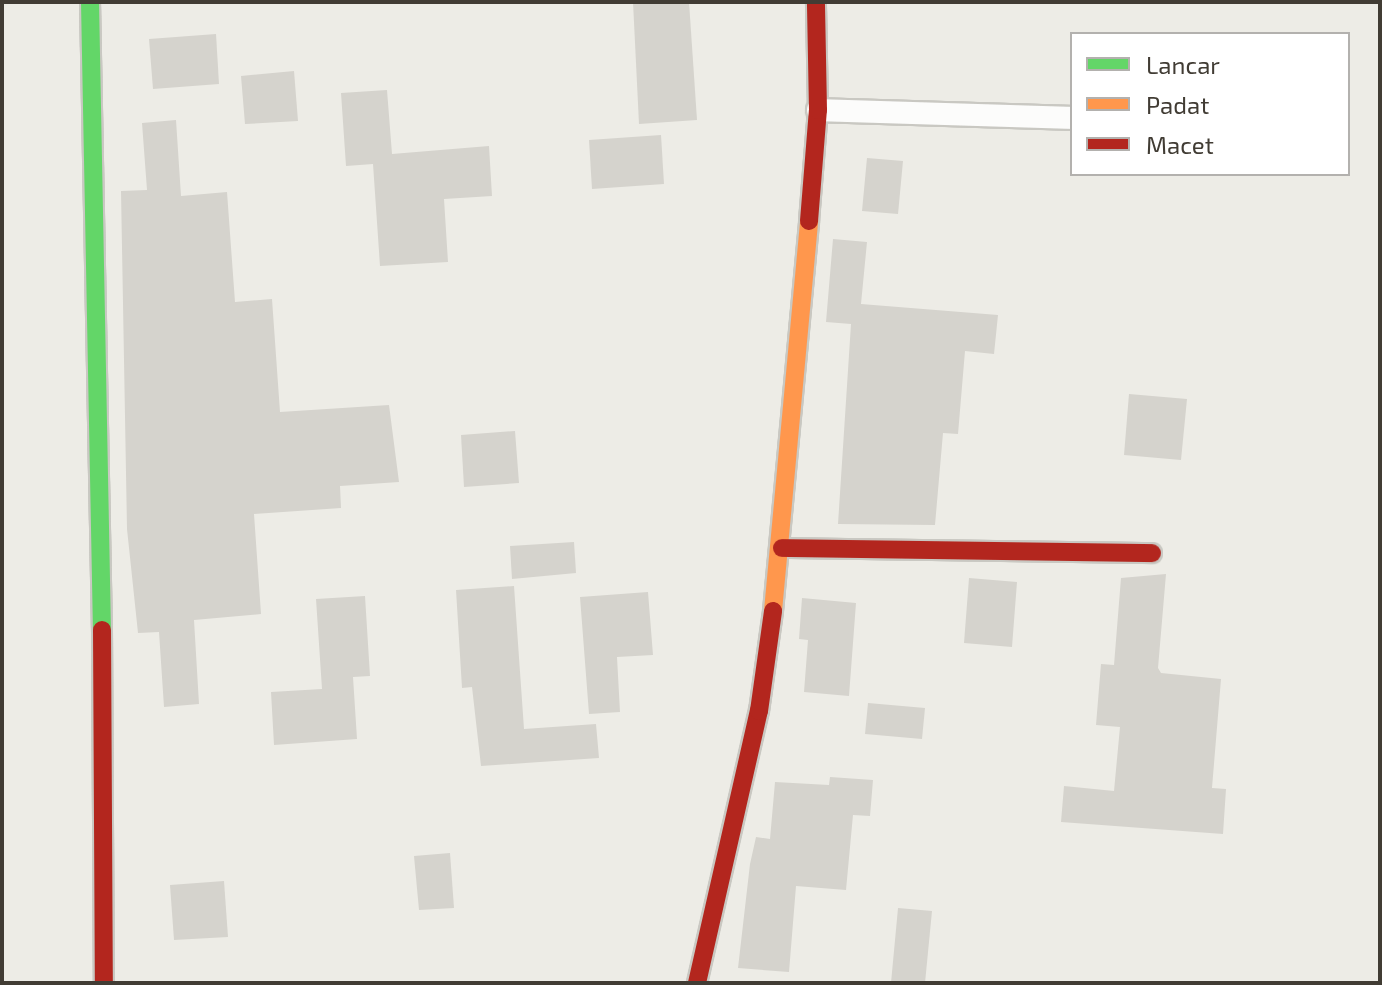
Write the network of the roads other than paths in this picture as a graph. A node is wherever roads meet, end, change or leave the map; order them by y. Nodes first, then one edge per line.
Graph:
1 (90, 2) edge
2 (816, 2) edge
3 (818, 110) junction
4 (1070, 118) edge
5 (782, 548) junction
6 (1152, 553) dead end
7 (104, 983) edge
8 (697, 983) edge

1 - 7 street
2 - 3 street
3 - 4 lane
3 - 5 street
5 - 6 street
5 - 8 street

